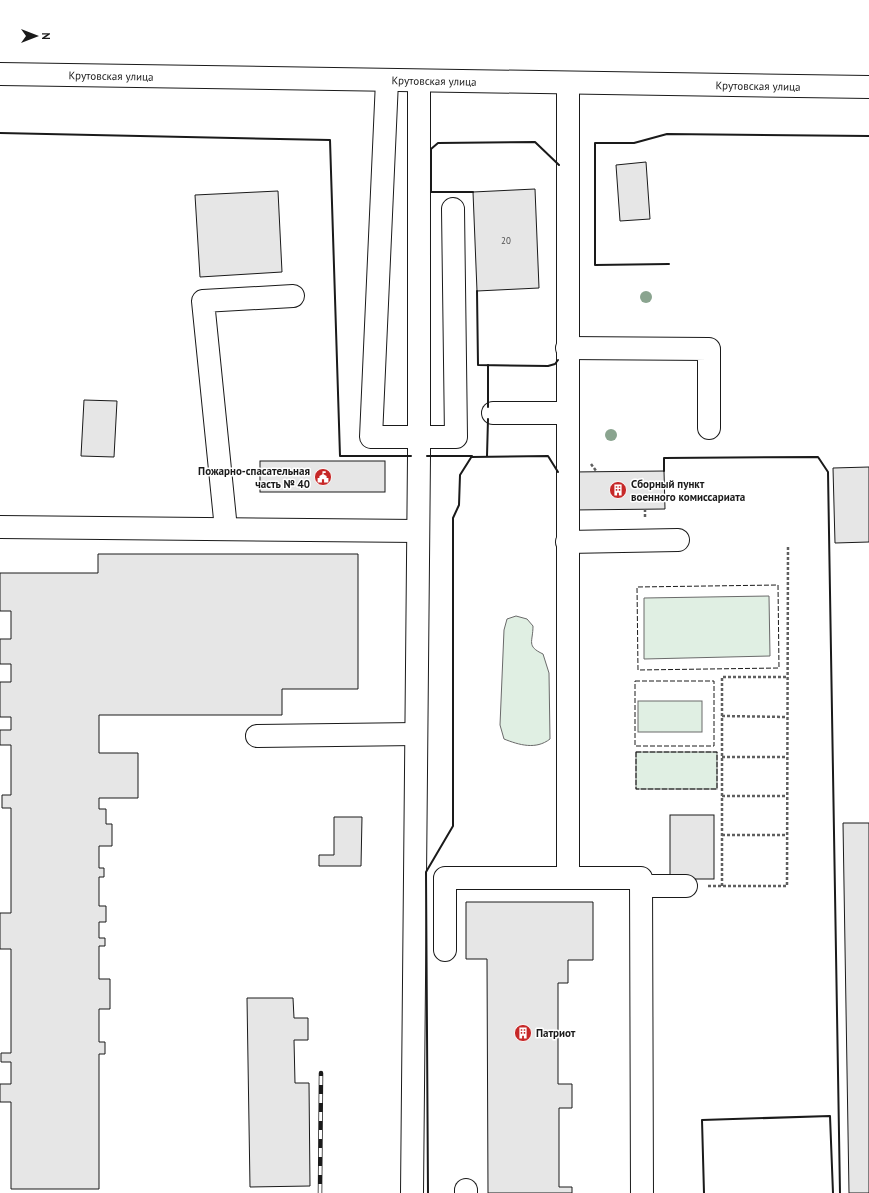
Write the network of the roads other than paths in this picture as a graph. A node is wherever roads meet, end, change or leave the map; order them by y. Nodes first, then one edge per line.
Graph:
1 (0, 74) edge
2 (387, 80) junction
3 (419, 81) junction
4 (568, 84) junction
5 (869, 87) edge
6 (453, 209) dead end
7 (293, 296) dead end
8 (568, 348) junction
9 (493, 413) dead end
10 (568, 413) junction
11 (709, 428) dead end
12 (419, 437) junction
13 (0, 527) edge
14 (226, 529) junction
15 (418, 530) junction
16 (678, 540) dead end
17 (567, 542) junction
18 (416, 734) junction
19 (257, 736) dead end
20 (568, 878) junction
21 (641, 886) junction
22 (686, 886) road end
23 (445, 950) dead end
24 (412, 1193) edge
25 (642, 1193) edge

1 - 2 street, Крутовская улица
2 - 3 street, Крутовская улица
2 - 12 street
3 - 4 street, Крутовская улица
3 - 12 street
4 - 5 street, Крутовская улица
4 - 8 street
6 - 12 street
7 - 14 street
8 - 10 street
8 - 11 street
9 - 10 street
10 - 17 street
12 - 15 street
13 - 14 street
14 - 15 street
15 - 18 street
16 - 17 street
17 - 20 street
18 - 19 street
18 - 24 street
20 - 21 street
20 - 23 street
21 - 22 street
21 - 25 street

